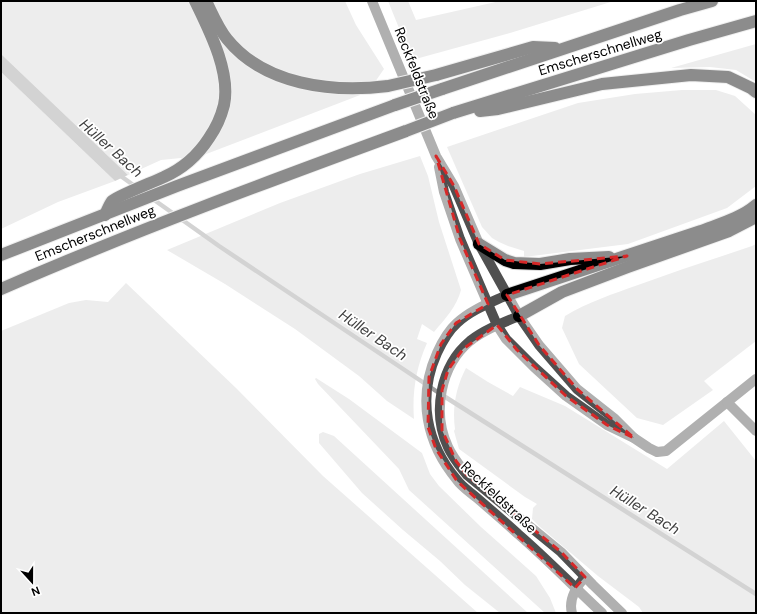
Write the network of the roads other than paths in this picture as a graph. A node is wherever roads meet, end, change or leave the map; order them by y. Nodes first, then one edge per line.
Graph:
1 (195, 1) edge
2 (206, 1) edge
3 (372, 1) edge
4 (712, 1) edge
5 (756, 21) edge
6 (562, 48) junction
7 (756, 92) edge
8 (453, 114) junction
9 (436, 156) junction
10 (756, 205) edge
11 (105, 215) junction
12 (756, 217) edge
13 (480, 244) junction
14 (1, 255) edge
15 (627, 256) junction
16 (1, 289) edge
17 (507, 295) junction
18 (488, 304) junction
19 (518, 316) junction
20 (497, 325) junction
21 (756, 379) edge
22 (727, 402) junction
23 (756, 431) edge
24 (634, 438) junction
25 (585, 577) junction
26 (593, 585) junction
27 (575, 588) junction
28 (591, 608) edge
29 (572, 613) edge
30 (602, 613) edge
31 (622, 613) edge

1 - 11 highway
2 - 6 highway, bridge
3 - 9 street, Reckfeldstraße
4 - 6 highway, Emscherschnellweg
5 - 8 highway, Emscherschnellweg
6 - 11 highway, Emscherschnellweg, bridge
7 - 8 highway
8 - 16 highway, Emscherschnellweg, bridge
9 - 13 street, Reckfeldstraße
9 - 18 street, Reckfeldstraße
10 - 15 highway
11 - 14 highway, Emscherschnellweg
12 - 19 highway
13 - 15 highway
13 - 17 street, Reckfeldstraße
15 - 17 highway
17 - 18 street, Reckfeldstraße
17 - 19 street, Reckfeldstraße
18 - 20 street, Reckfeldstraße
18 - 27 street, Reckfeldstraße
19 - 20 street, Reckfeldstraße
19 - 24 street, Reckfeldstraße
20 - 24 street, Reckfeldstraße
20 - 25 street, Reckfeldstraße
21 - 22 street, Reckfeldstraße
22 - 23 street
22 - 24 street, Reckfeldstraße
25 - 26 street, Reckfeldstraße
25 - 27 street
26 - 28 street
26 - 31 street, Reckfeldstraße
27 - 28 street, Reckfeldstraße
27 - 29 street
28 - 30 street, Reckfeldstraße

